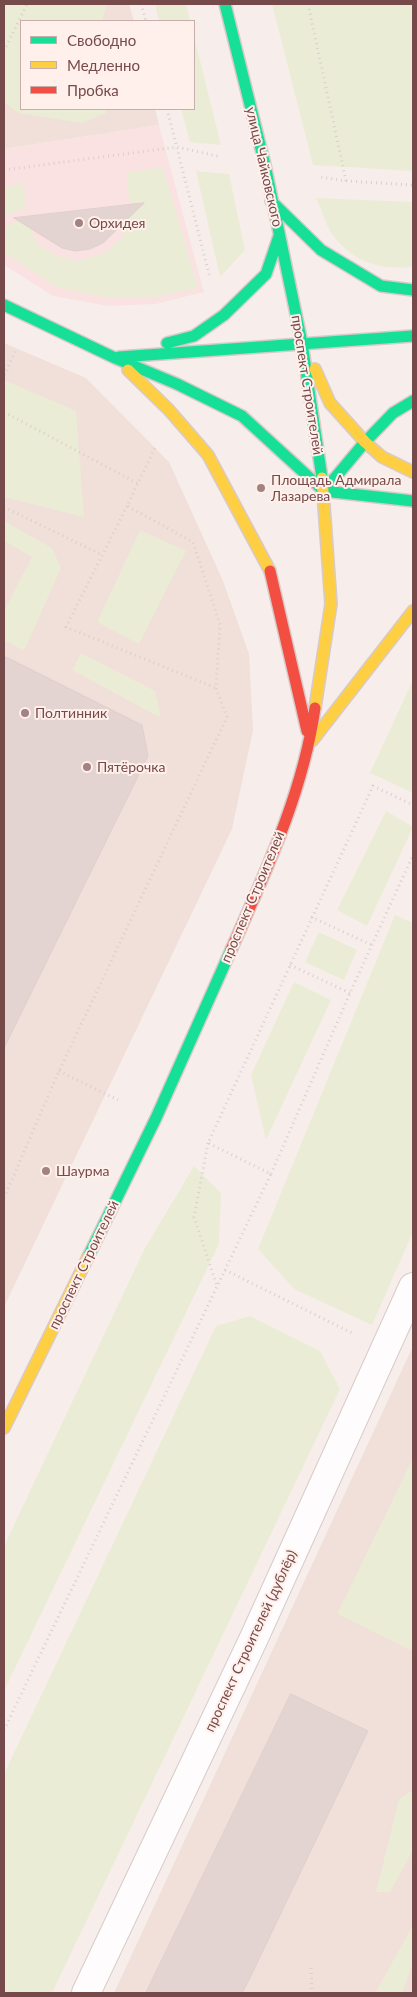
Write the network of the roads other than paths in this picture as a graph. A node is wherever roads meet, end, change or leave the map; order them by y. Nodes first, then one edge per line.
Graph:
1 (225, 4) edge
2 (271, 201) junction
3 (280, 236) junction
4 (413, 290) edge
5 (4, 305) edge
6 (413, 336) edge
7 (302, 343) junction
8 (115, 358) junction
9 (413, 401) edge
10 (365, 442) junction
11 (413, 472) edge
12 (324, 491) junction
13 (413, 501) edge
14 (413, 611) edge
15 (310, 744) junction
16 (413, 1286) edge
17 (4, 1428) edge
18 (86, 1993) edge

1 - 2 street, улица Чайковского
2 - 3 street, улица Чайковского
2 - 4 street
3 - 7 street, проспект Строителей
3 - 8 street, улица Чайковского
5 - 8 street
6 - 7 street
7 - 8 street
7 - 10 street
7 - 12 street, проспект Строителей
8 - 12 street
8 - 15 street
9 - 10 street
10 - 11 street
10 - 12 street
12 - 13 street
12 - 15 street, проспект Строителей
14 - 15 street
15 - 17 street, проспект Строителей
16 - 18 street, проспект Строителей (дублёр)

